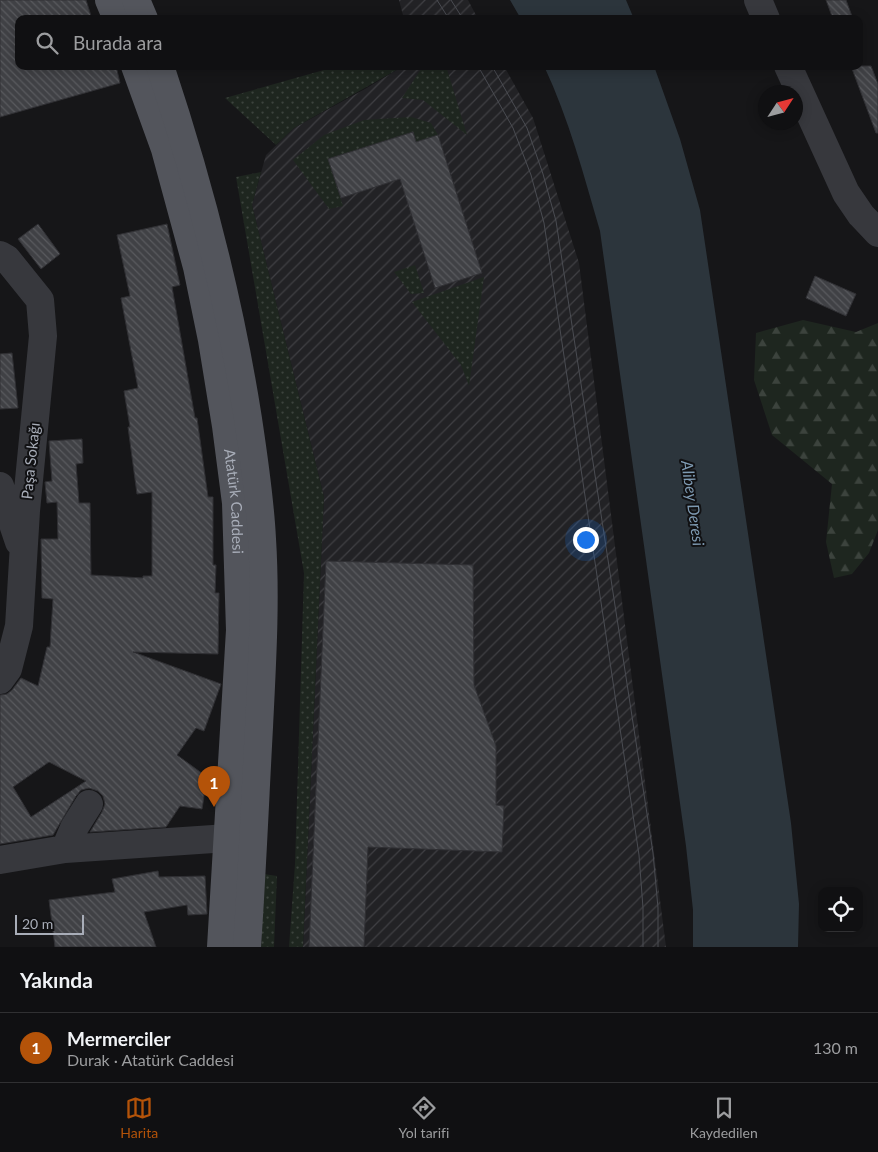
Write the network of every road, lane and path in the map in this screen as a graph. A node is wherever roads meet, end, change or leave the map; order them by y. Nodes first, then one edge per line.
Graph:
1 (109, 0) edge
2 (136, 0) edge
3 (758, 0) edge
4 (115, 15) edge
5 (142, 15) edge
6 (764, 15) edge
7 (136, 70) edge
8 (161, 70) edge
9 (790, 70) edge
10 (878, 233) edge
11 (0, 255) edge
12 (0, 486) edge
13 (24, 554) junction
14 (0, 680) edge
15 (89, 804) dead end
16 (228, 838) junction
17 (65, 850) junction
18 (0, 860) edge
19 (221, 947) edge
20 (247, 947) edge

1 - 4 main road
2 - 5 main road
3 - 6 street
7 - 16 main road, Atatürk Caddesi
8 - 20 main road, Atatürk Caddesi
9 - 10 street
11 - 13 street, Paşa Sokağı
12 - 13 street
13 - 14 street, Paşa Sokağı
15 - 17 street
16 - 17 street
16 - 19 main road, Atatürk Caddesi
17 - 18 street

